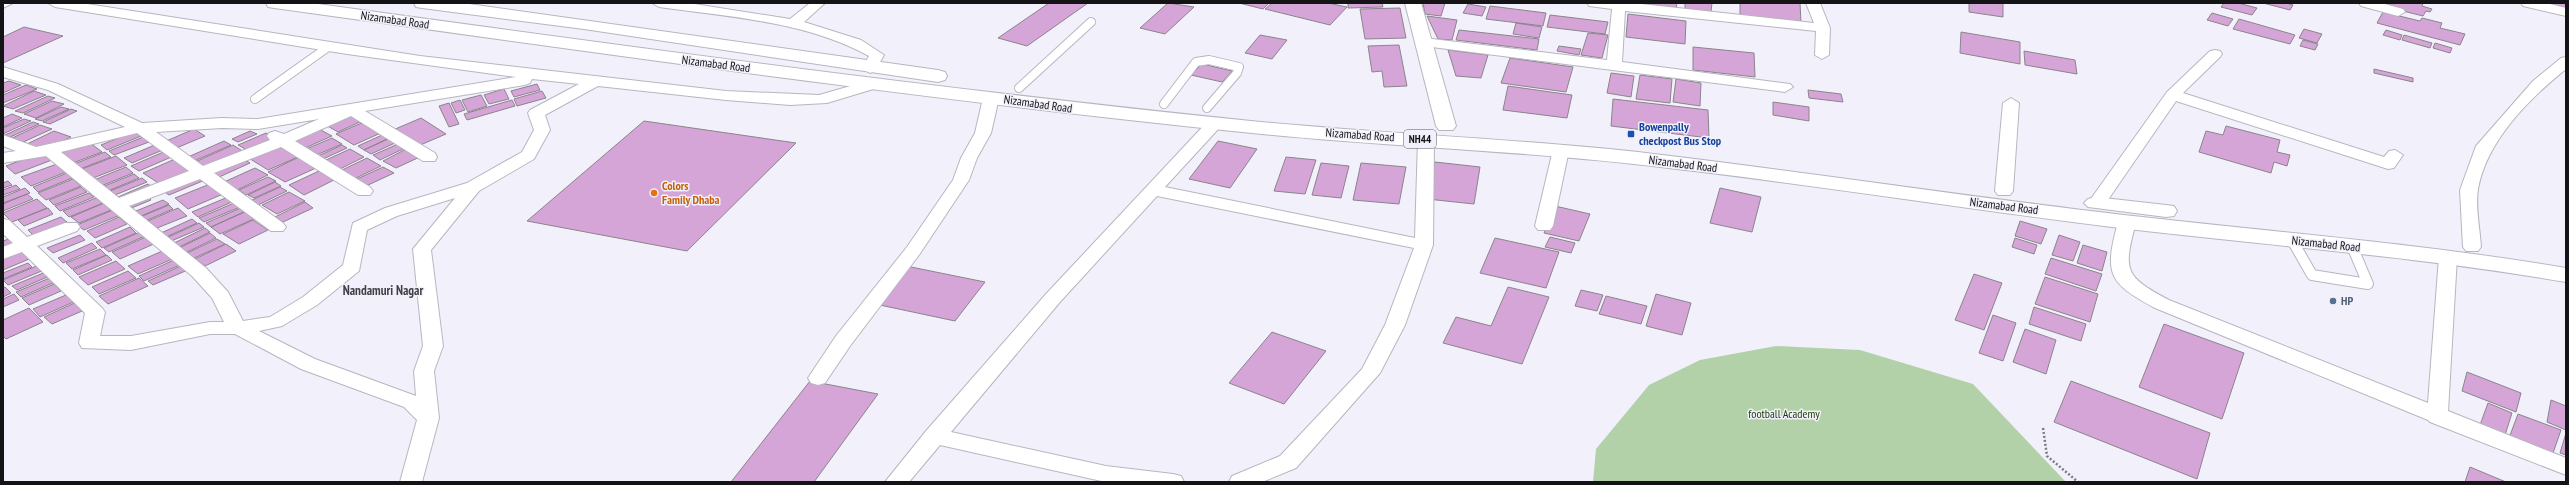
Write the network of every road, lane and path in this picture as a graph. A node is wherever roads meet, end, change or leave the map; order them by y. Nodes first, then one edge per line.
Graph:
1 (6, 3) edge
2 (55, 3) edge
3 (274, 3) edge
4 (422, 3) edge
5 (659, 3) edge
6 (818, 3) edge
7 (1413, 3) edge
8 (1594, 3) edge
9 (1813, 3) edge
10 (2366, 3) edge
11 (2528, 3) edge
12 (3, 4) edge
13 (1619, 4) edge
14 (2398, 12) dead end
15 (2566, 12) edge
16 (1091, 22) dead end
17 (793, 24) junction
18 (1823, 28) junction
19 (1424, 42) junction
20 (328, 47) junction
21 (1822, 54) dead end
22 (2215, 54) dead end
23 (2566, 61) edge
24 (1614, 67) junction
25 (5, 75) edge
26 (872, 76) junction
27 (543, 77) junction
28 (595, 82) junction
29 (1785, 87) dead end
30 (1019, 88) junction
31 (2172, 95) junction
32 (991, 98) junction
33 (255, 99) dead end
34 (2011, 103) dead end
35 (1164, 104) junction
36 (352, 110) junction
37 (1211, 116) junction
38 (258, 124) junction
39 (1446, 126) junction
40 (140, 128) junction
41 (1426, 139) junction
42 (3, 140) edge
43 (282, 140) junction
44 (1561, 150) junction
45 (41, 151) junction
46 (2395, 155) dead end
47 (429, 157) dead end
48 (3, 158) edge
49 (202, 172) junction
50 (472, 187) junction
51 (1154, 190) junction
52 (364, 191) dead end
53 (2004, 191) junction
54 (2097, 203) junction
55 (117, 205) junction
56 (2126, 222) junction
57 (3, 224) edge
58 (1544, 226) dead end
59 (71, 227) dead end
60 (277, 227) dead end
61 (2292, 240) junction
62 (25, 244) junction
63 (1424, 245) junction
64 (2352, 246) junction
65 (2472, 247) junction
66 (3, 253) edge
67 (2448, 257) junction
68 (2566, 261) edge
69 (2566, 275) edge
70 (238, 328) junction
71 (818, 378) dead end
72 (2437, 416) junction
73 (428, 418) junction
74 (2043, 428) dead end
75 (934, 436) junction
76 (2566, 467) edge
77 (412, 482) edge
78 (896, 482) edge
79 (1174, 482) edge
80 (1240, 482) edge
81 (2078, 482) edge

1 - 12 street
2 - 20 street
3 - 26 main road, Nizamabad Road / NH44
4 - 26 main road, Nizamabad Road / NH44
5 - 17 street
6 - 17 street
7 - 19 main road
8 - 13 street
9 - 18 street
10 - 14 street
11 - 15 street
13 - 18 street
13 - 24 street
16 - 30 lane
17 - 26 street
18 - 21 street
19 - 24 street
19 - 39 main road
20 - 27 street
20 - 33 lane
22 - 31 street
23 - 65 street
24 - 29 street
25 - 40 street
26 - 28 street
26 - 30 main road, Nizamabad Road / NH44
26 - 32 main road, Nizamabad Road / NH44
27 - 28 street
27 - 36 street
28 - 50 street
30 - 35 main road, Nizamabad Road / NH44
31 - 46 street
31 - 54 street
32 - 37 main road, Nizamabad Road / NH44
32 - 71 street
34 - 53 street
35 - 37 main road, Nizamabad Road / NH44
35 - 37 lane
36 - 38 street
36 - 43 street
36 - 47 street
37 - 39 main road, Nizamabad Road / NH44
37 - 41 main road, Nizamabad Road / NH44
37 - 51 street
38 - 40 street
38 - 43 street
39 - 53 main road, Nizamabad Road / NH44
40 - 45 street
40 - 49 street
41 - 44 main road, Nizamabad Road / NH44
41 - 63 street
42 - 45 street
43 - 49 street
43 - 52 street
44 - 56 main road, Nizamabad Road / NH44
44 - 58 street
45 - 48 street
45 - 55 street
49 - 55 street
49 - 60 street
50 - 70 street
50 - 73 street
51 - 63 street
51 - 75 street
53 - 54 main road, Nizamabad Road / NH44
54 - 65 main road, Nizamabad Road / NH44
55 - 70 street
56 - 61 main road, Nizamabad Road / NH44
56 - 72 street
57 - 62 street
59 - 62 street
61 - 64 main road, Nizamabad Road / NH44
61 - 64 lane
62 - 66 street
62 - 70 street
63 - 80 street
64 - 67 main road, Nizamabad Road / NH44
65 - 68 main road, Nizamabad Road / NH44
67 - 69 main road, Nizamabad Road / NH44
67 - 72 street
70 - 73 street
72 - 76 street
73 - 77 street
74 - 81 path
75 - 78 street
75 - 79 street

